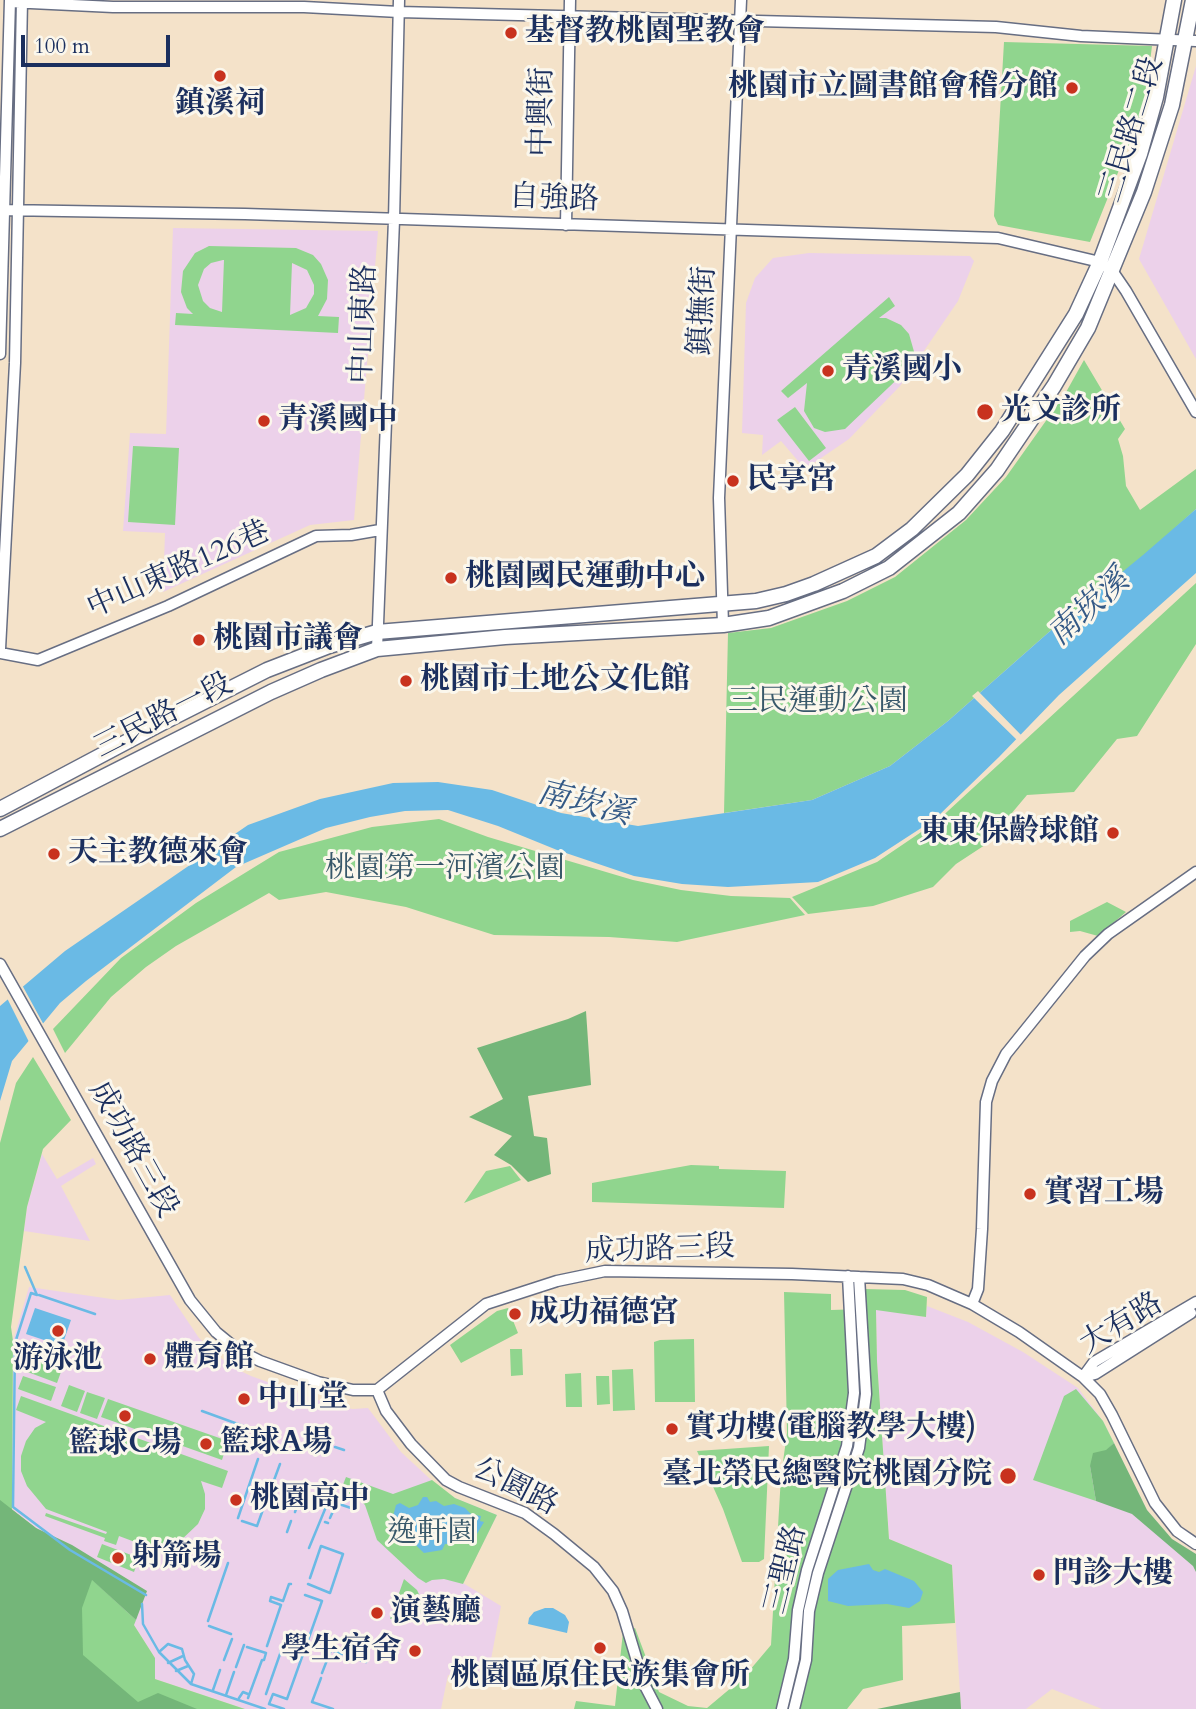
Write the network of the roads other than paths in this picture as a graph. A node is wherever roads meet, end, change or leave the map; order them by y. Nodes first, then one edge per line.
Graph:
1 (399, 0) edge
2 (570, 0) edge
3 (741, 0) edge
4 (1174, 0) edge
5 (1193, 0) edge
6 (10, 1) edge
7 (22, 1) edge
8 (398, 12) junction
9 (569, 16) junction
10 (741, 21) junction
11 (1168, 40) junction
12 (1191, 41) edge
13 (3, 210) junction
14 (18, 211) junction
15 (394, 220) junction
16 (566, 225) junction
17 (732, 230) junction
18 (1100, 262) junction
19 (1113, 272) junction
20 (1, 286) edge
21 (17, 287) junction
22 (0, 345) edge
23 (15, 345) junction
24 (0, 354) edge
25 (1196, 412) edge
26 (380, 530) junction
27 (724, 605) junction
28 (723, 625) junction
29 (377, 632) junction
30 (377, 649) junction
31 (0, 651) edge
32 (164, 722) junction
33 (172, 742) junction
34 (0, 809) edge
35 (0, 829) edge
36 (1196, 872) edge
37 (1, 967) edge
38 (853, 1276) junction
39 (1196, 1302) edge
40 (972, 1304) junction
41 (1196, 1310) edge
42 (1083, 1377) junction
43 (377, 1390) junction
44 (1196, 1544) edge
45 (657, 1709) edge
46 (782, 1709) edge
47 (794, 1709) edge

1 - 8 street, 中山東路
2 - 9 street, 中興街
3 - 10 street, 鎮撫街
4 - 11 main road, 三民路二段
5 - 12 main road, 三民路二段
6 - 7 street
6 - 13 street
7 - 8 street
7 - 14 street
8 - 9 street
8 - 15 street, 中山東路
9 - 10 street
9 - 16 street, 中興街
10 - 11 street
10 - 17 street, 鎮撫街
11 - 12 street
11 - 18 main road, 三民路二段
12 - 19 main road, 三民路二段
13 - 14 street, 自強路
13 - 20 street
14 - 15 street, 自強路
14 - 21 street
15 - 16 street, 自強路
15 - 26 street, 中山東路
16 - 17 street, 自強路
17 - 18 street, 自強路
17 - 27 street, 鎮撫街
18 - 19 street
18 - 27 main road, 三民路一段
19 - 25 street
19 - 28 main road, 三民路一段
20 - 21 street
20 - 22 street
21 - 23 street
22 - 23 street
22 - 24 street
23 - 31 street
26 - 29 street, 中山東路
26 - 31 street, 中山東路126巷
27 - 28 street, 鎮撫街
27 - 29 main road, 三民路一段
28 - 30 main road, 三民路一段
29 - 30 street, 中山東路
29 - 32 main road, 三民路一段
30 - 33 main road, 三民路一段
32 - 33 main road
32 - 34 main road, 三民路一段
33 - 35 main road, 三民路一段
36 - 40 street
37 - 43 street, 成功路三段
38 - 40 street, 成功路三段
38 - 43 street, 成功路三段
38 - 46 street, 三聖路
38 - 47 street, 三聖路
39 - 42 street, 大有路
40 - 42 street, 成功路三段
41 - 42 street, 大有路
42 - 44 street, 成功路三段
43 - 45 street, 公園路

